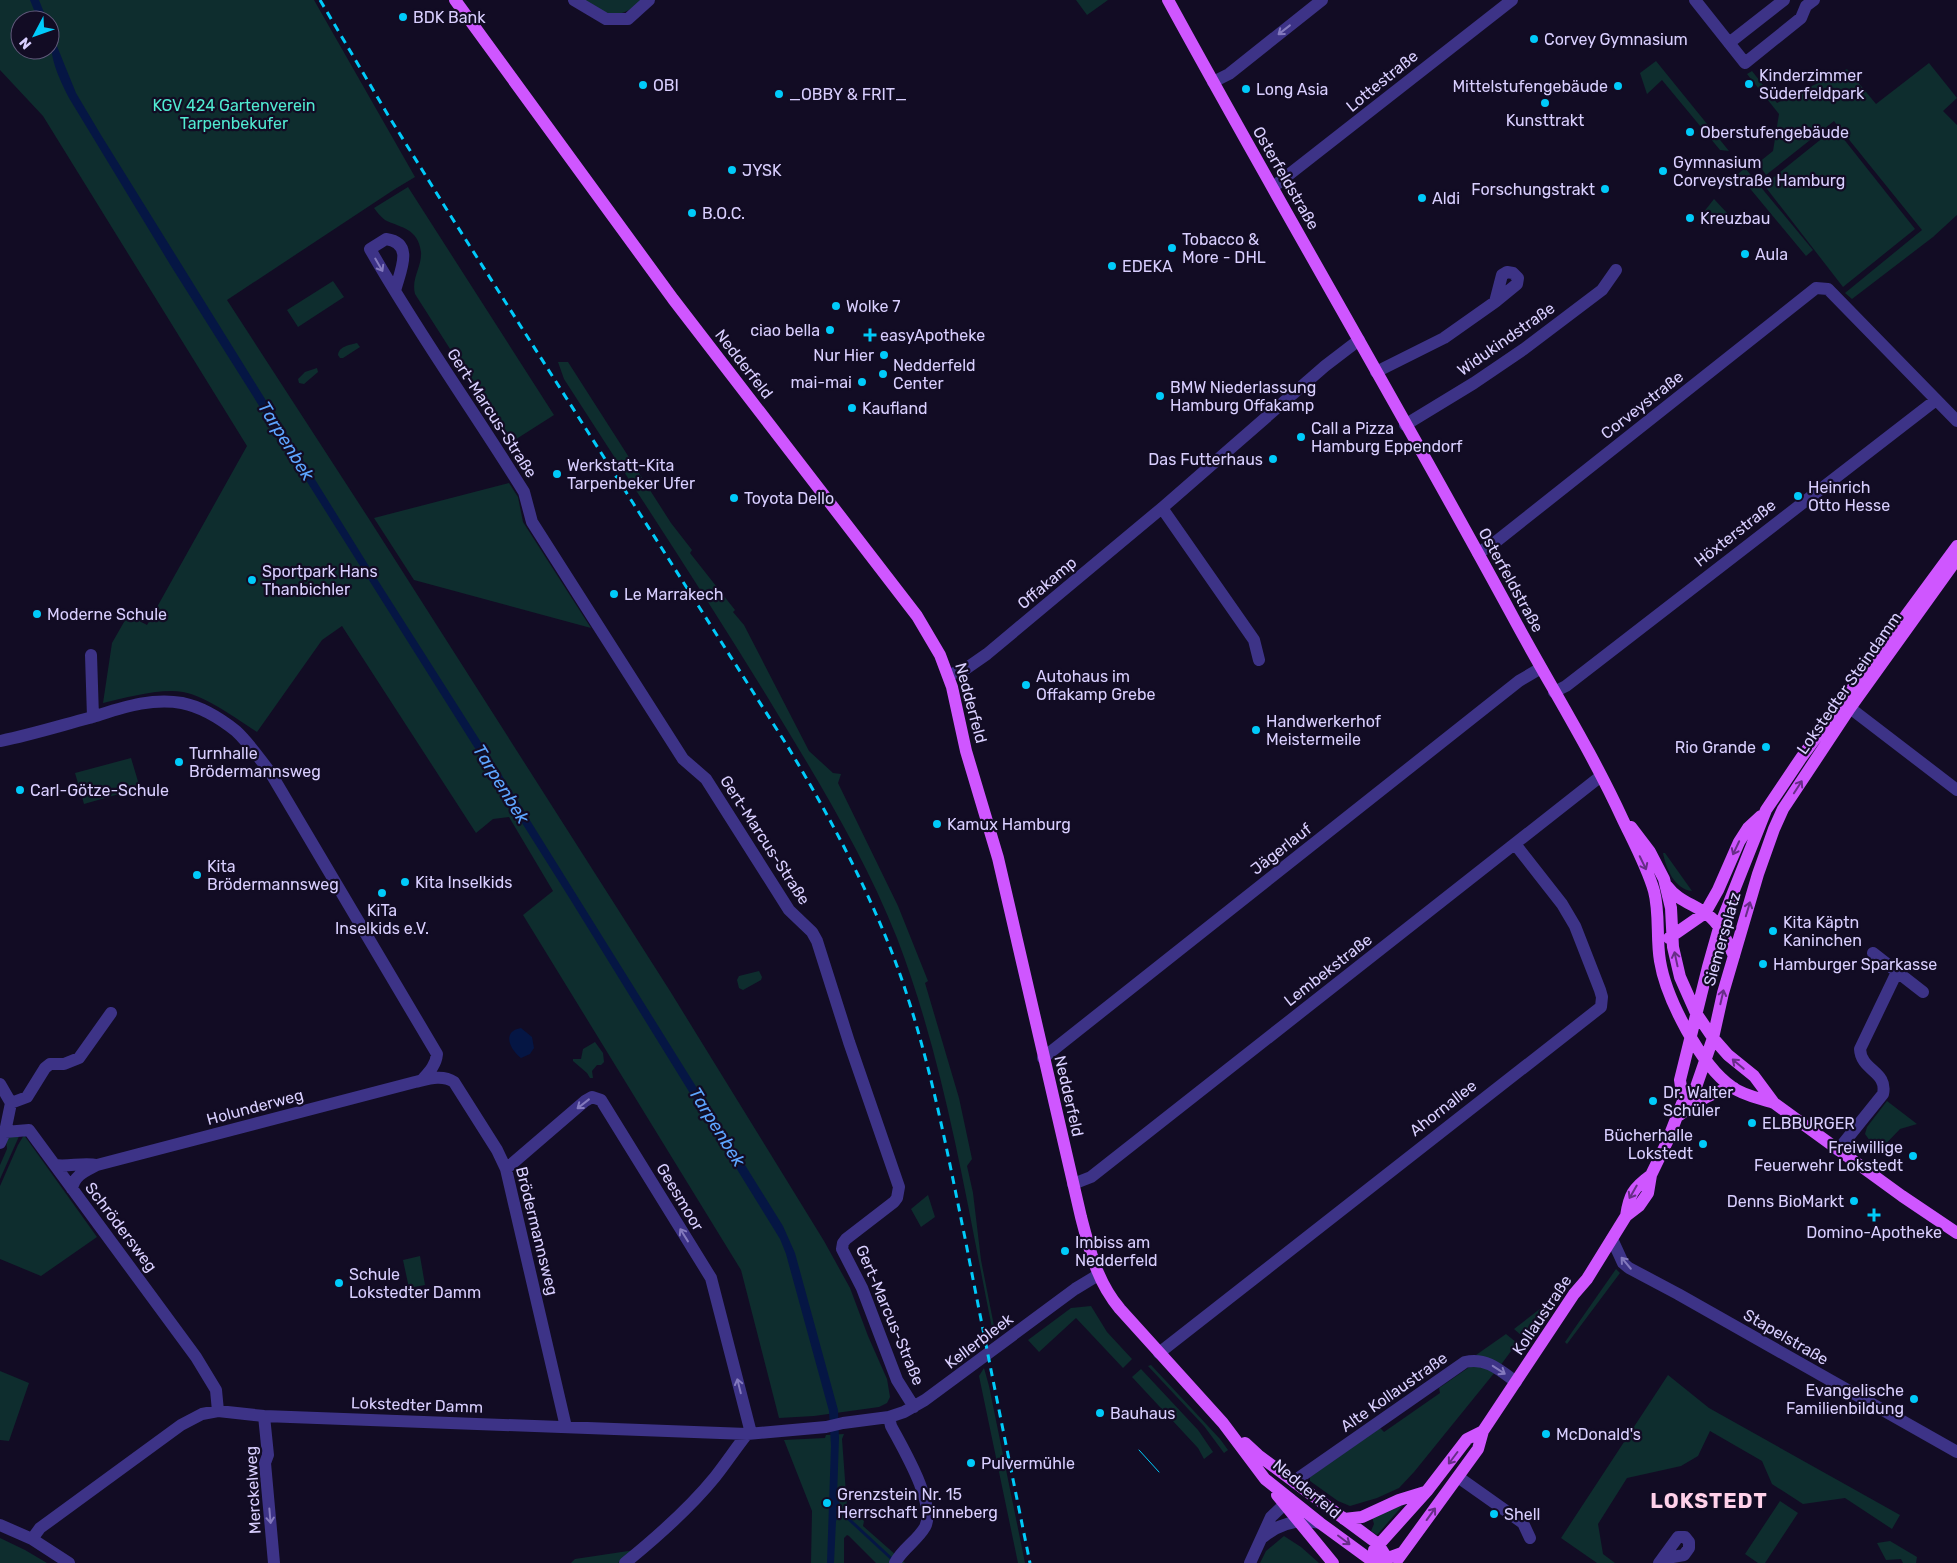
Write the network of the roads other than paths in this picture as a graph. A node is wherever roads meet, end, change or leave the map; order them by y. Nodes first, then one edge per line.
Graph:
1 (455, 0) edge
2 (574, 0) edge
3 (650, 0) edge
4 (1168, 0) edge
5 (1322, 0) edge
6 (1512, 0) edge
7 (1695, 0) edge
8 (1784, 0) edge
9 (1807, 2) edge
10 (1729, 43) junction
11 (1213, 82) junction
12 (1273, 187) junction
13 (1616, 270) dead end
14 (395, 291) dead end
15 (1495, 302) dead end
16 (1358, 340) junction
17 (1376, 372) junction
18 (1936, 400) junction
19 (1957, 420) edge
20 (1405, 425) junction
21 (1162, 508) junction
22 (1957, 546) edge
23 (1478, 552) junction
24 (1955, 567) edge
25 (91, 655) dead end
26 (1259, 660) dead end
27 (1541, 668) junction
28 (948, 675) junction
29 (1554, 692) junction
30 (1850, 708) junction
31 (93, 717) junction
32 (0, 741) edge
33 (1601, 776) junction
34 (1957, 790) edge
35 (1616, 804) junction
36 (1766, 810) junction
37 (1774, 829) joint
38 (1515, 844) junction
39 (1665, 883) junction
40 (1705, 913) junction
41 (1719, 928) junction
42 (1673, 936) junction
43 (1873, 953) dead end
44 (1659, 956) junction
45 (1734, 956) junction
46 (1897, 972) junction
47 (1923, 992) dead end
48 (111, 1013) dead end
49 (1696, 1013) junction
50 (1712, 1042) junction
51 (1692, 1043) junction
52 (1044, 1058) junction
53 (1706, 1060) junction
54 (422, 1080) junction
55 (0, 1084) edge
56 (1734, 1088) junction
57 (1683, 1101) junction
58 (11, 1103) junction
59 (1774, 1103) junction
60 (1678, 1116) junction
61 (2, 1137) edge
62 (1838, 1150) junction
63 (55, 1165) junction
64 (97, 1165) junction
65 (506, 1169) junction
66 (1072, 1184) junction
67 (72, 1189) junction
68 (1957, 1233) edge
69 (1612, 1239) junction
70 (1098, 1275) junction
71 (1159, 1353) junction
72 (1516, 1382) junction
73 (914, 1407) junction
74 (218, 1411) junction
75 (264, 1416) junction
76 (889, 1418) junction
77 (842, 1422) joint
78 (1223, 1423) junction
79 (566, 1426) junction
80 (1482, 1431) junction
81 (749, 1434) junction
82 (1957, 1452) edge
83 (1458, 1476) junction
84 (1295, 1482) junction
85 (1427, 1491) junction
86 (1307, 1492) junction
87 (1287, 1502) junction
88 (1344, 1519) junction
89 (1298, 1520) junction
90 (1320, 1523) junction
91 (0, 1525) edge
92 (1263, 1538) junction
93 (1530, 1538) dead end
94 (32, 1539) junction
95 (1378, 1544) junction
96 (897, 1559) edge
97 (1367, 1560) edge
98 (1392, 1560) edge
99 (69, 1563) edge
100 (274, 1563) edge
101 (625, 1563) edge
102 (1250, 1563) edge
103 (1333, 1563) edge

1 - 28 main road, Nedderfeld
2 - 3 street
4 - 11 main road, Osterfeldstraße
5 -> 11 street
6 - 12 street, Lottestraße
7 - 10 street
8 - 10 street
9 - 10 street
11 - 12 main road, Osterfeldstraße
12 - 16 main road, Osterfeldstraße
13 - 20 street, Widukindstraße
14 - 73 street, Gert-Marcus-Straße
15 - 17 street
16 - 17 main road, Osterfeldstraße
16 - 21 street, Offakamp
17 - 20 main road, Osterfeldstraße
18 - 19 street
18 - 23 street, Corveystraße
18 - 29 street, Höxterstraße
20 - 23 main road, Osterfeldstraße
21 - 26 street
21 - 28 street, Offakamp
22 - 36 main road, Lokstedter Steindamm
23 - 27 main road, Osterfeldstraße
24 - 30 main road, Lokstedter Steindamm
25 - 31 street
27 - 29 main road, Osterfeldstraße
27 - 52 street, Jägerlauf
28 - 52 main road, Nedderfeld
29 - 33 main road, Osterfeldstraße
30 - 34 street
37 -> 30 main road, Lokstedter Steindamm
31 - 32 street
31 - 54 street
33 - 35 main road, Osterfeldstraße
33 - 38 street, Lembekstraße
35 - 39 main road, Osterfeldstraße
35 -> 44 main road, Osterfeldstraße
36 -> 40 main road
36 - 41 main road, Siemersplatz
45 -> 37 main road, Siemersplatz
38 - 66 street, Lembekstraße
38 - 71 street, Ahornallee
39 - 40 main road
39 - 42 main road, Osterfeldstraße
40 - 41 main road
40 - 42 main road
41 - 45 main road
41 - 49 main road, Siemersplatz
42 - 44 main road
49 -> 42 main road, Osterfeldstraße
43 - 46 street
44 - 51 main road, Osterfeldstraße
50 -> 45 main road, Siemersplatz
46 - 47 street
46 - 62 street
48 - 58 street
49 - 50 main road, Osterfeldstraße
49 - 51 main road, Siemersplatz
50 - 51 main road
50 - 53 main road, Siemersplatz
59 -> 50 main road
51 - 53 main road, Osterfeldstraße
51 - 57 main road, Kollaustraße
52 - 66 main road, Nedderfeld
53 - 56 main road, Osterfeldstraße
53 - 57 main road, Kollaustraße
54 - 64 street, Holunderweg
54 - 65 street, Brödermannsweg
55 - 58 street
56 - 59 main road, Osterfeldstraße
56 - 60 main road
57 - 60 main road, Kollaustraße
58 - 61 street, Schrödersweg
59 - 62 main road
60 - 69 main road, Kollaustraße
61 - 63 street, Schrödersweg
62 - 68 main road
63 - 64 street, Holunderweg
63 - 67 street, Schrödersweg
64 - 67 street, Holunderweg
65 - 79 street, Brödermannsweg
81 -> 65 street, Geesmoor
66 - 70 main road, Nedderfeld
67 - 74 street, Schrödersweg
69 - 72 main road, Kollaustraße
82 -> 69 street, Stapelstraße
70 - 71 main road, Nedderfeld
70 - 73 street, Kellerbleek
71 - 78 main road, Nedderfeld
72 - 80 main road, Kollaustraße
84 -> 72 street, Alte Kollaustraße
73 - 76 street, Kellerbleek
74 - 75 street, Lokstedter Damm
74 - 94 street, Lokstedter Damm
75 - 79 street, Lokstedter Damm
75 -> 100 street, Merckelweg
76 - 77 street, Kellerbleek
76 - 96 street
77 - 81 street, Lokstedter Damm
78 - 84 main road, Nedderfeld
78 - 87 main road, Nedderfeld
79 - 81 street, Lokstedter Damm
80 - 83 main road, Kollaustraße
80 -> 85 main road, Kollaustraße
81 - 101 street
83 - 93 street
98 -> 83 main road, Kollaustraße
84 - 86 main road, Nedderfeld
85 - 88 main road
85 - 95 main road, Kollaustraße
86 - 87 main road
86 - 88 main road, Nedderfeld
87 - 89 main road
87 - 90 main road, Nedderfeld
87 - 92 street
88 - 95 main road, Nedderfeld
89 - 90 street
89 - 92 street
89 - 103 main road
90 -> 97 main road, Nedderfeld
91 - 94 street
92 - 102 street
94 - 99 street
95 - 97 main road, Kollaustraße
95 - 98 main road
97 - 98 main road, Nedderfeld

